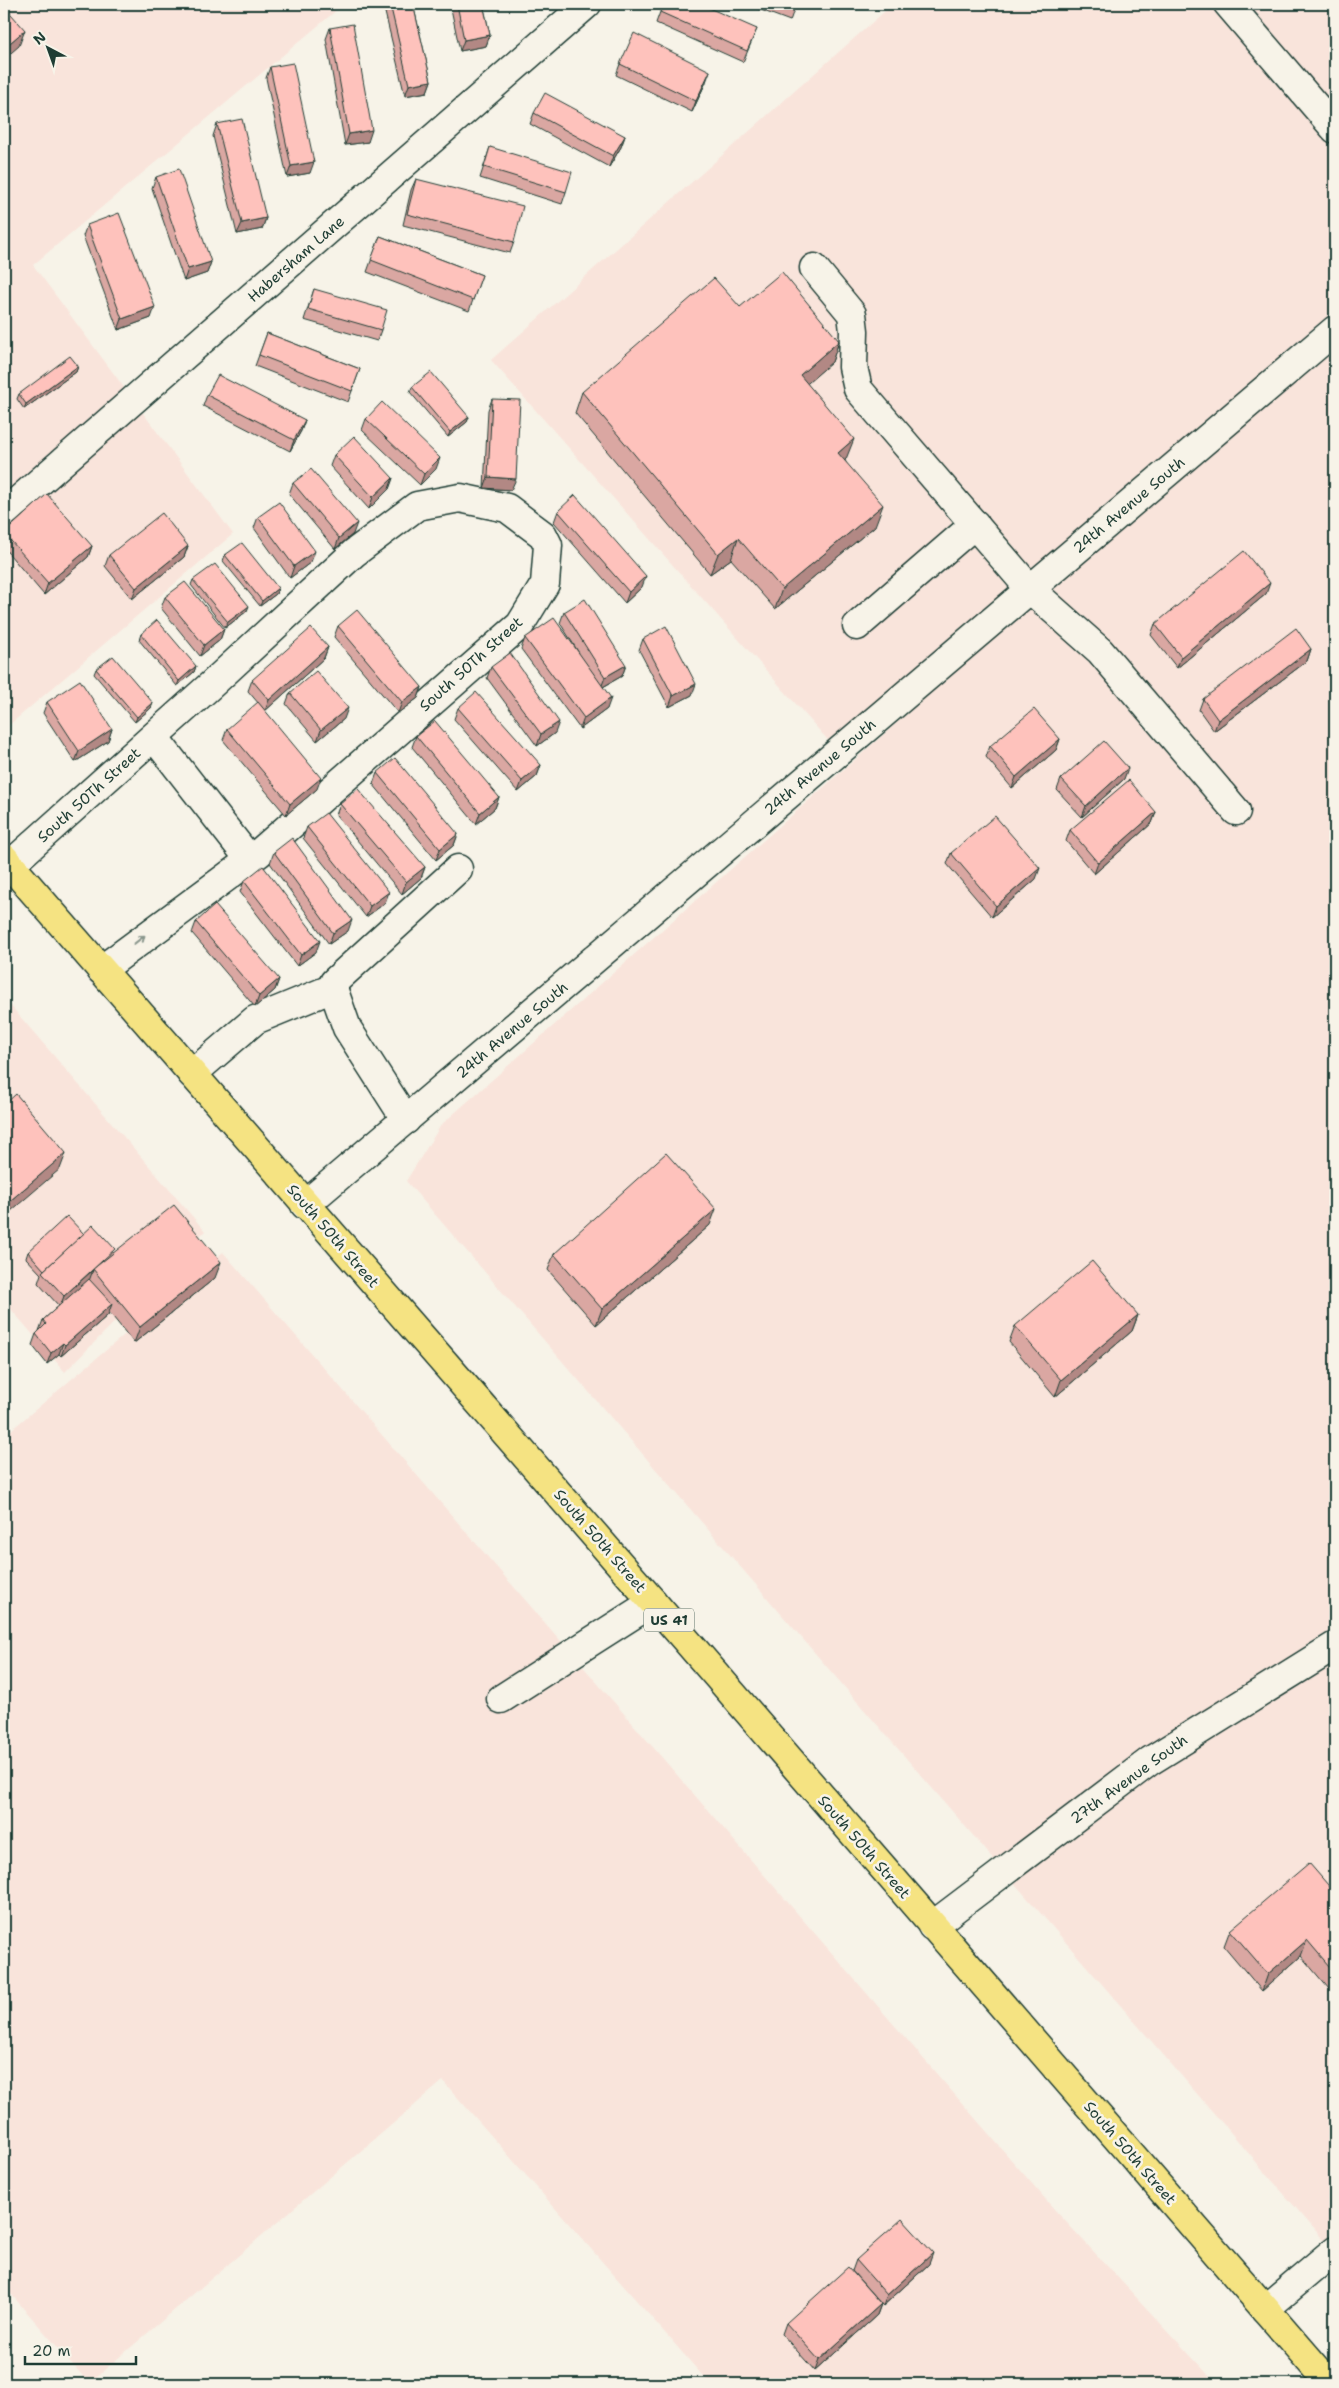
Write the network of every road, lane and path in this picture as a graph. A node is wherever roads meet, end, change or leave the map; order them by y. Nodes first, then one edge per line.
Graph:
1 (588, 4) edge
2 (1228, 4) edge
3 (1335, 129) edge
4 (814, 268) dead end
5 (1335, 330) edge
6 (4, 514) edge
7 (975, 524) junction
8 (1030, 589) junction
9 (857, 626) dead end
10 (154, 737) junction
11 (1236, 811) dead end
12 (250, 860) junction
13 (7, 862) edge
14 (458, 869) dead end
15 (101, 970) junction
16 (333, 988) junction
17 (192, 1074) junction
18 (406, 1120) junction
19 (305, 1205) junction
20 (653, 1602) junction
21 (1335, 1646) edge
22 (502, 1699) dead end
23 (932, 1926) junction
24 (1335, 2250) edge
25 (1265, 2309) junction
26 (1330, 2384) edge

1 - 6 street, Habersham Lane
2 - 3 street
4 - 7 street
5 - 8 street, 24th Avenue South
7 - 8 street
7 - 9 street
8 - 11 street
8 - 18 street, 24th Avenue South
10 - 12 street
10 - 12 street, South 50Th Street
10 - 13 street, South 50Th Street
15 -> 12 street, South 50Th Street
13 - 15 main road, South 50th Street / US 41
14 - 16 street
15 - 17 main road, South 50th Street / US 41
16 - 17 street
16 - 18 street
17 - 19 main road, South 50th Street / US 41
18 - 19 street, 24th Avenue South
19 - 20 main road, South 50th Street / US 41
20 - 22 street
20 - 23 main road, South 50th Street / US 41
21 - 23 street, 27th Avenue South
23 - 25 main road, South 50th Street / US 41
24 - 25 street
25 - 26 main road, South 50th Street / US 41

